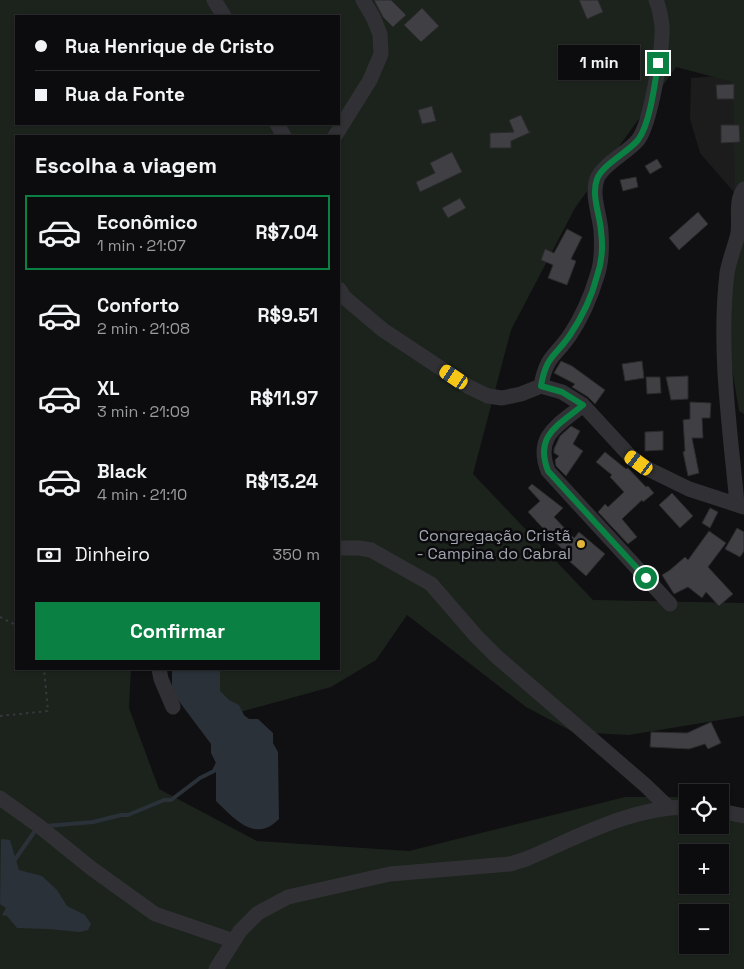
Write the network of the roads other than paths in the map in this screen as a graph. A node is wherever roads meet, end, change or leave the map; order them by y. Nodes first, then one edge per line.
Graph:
1 (214, 0) edge
2 (363, 0) edge
3 (656, 0) edge
4 (223, 15) edge
5 (336, 135) edge
6 (744, 189) edge
7 (340, 291) edge
8 (541, 386) junction
9 (583, 405) junction
10 (740, 506) edge
11 (340, 548) edge
12 (670, 604) dead end
13 (159, 670) edge
14 (173, 707) dead end
15 (0, 798) edge
16 (668, 807) junction
17 (679, 807) edge
18 (729, 813) edge
19 (744, 816) edge
20 (234, 941) junction
21 (216, 969) edge

1 - 4 street
2 - 5 street
3 - 8 street
6 - 10 street
7 - 8 street
8 - 9 street
9 - 10 street
9 - 12 street
11 - 16 street
13 - 14 street
15 - 20 street
16 - 17 street
16 - 20 street
18 - 19 street
20 - 21 street

